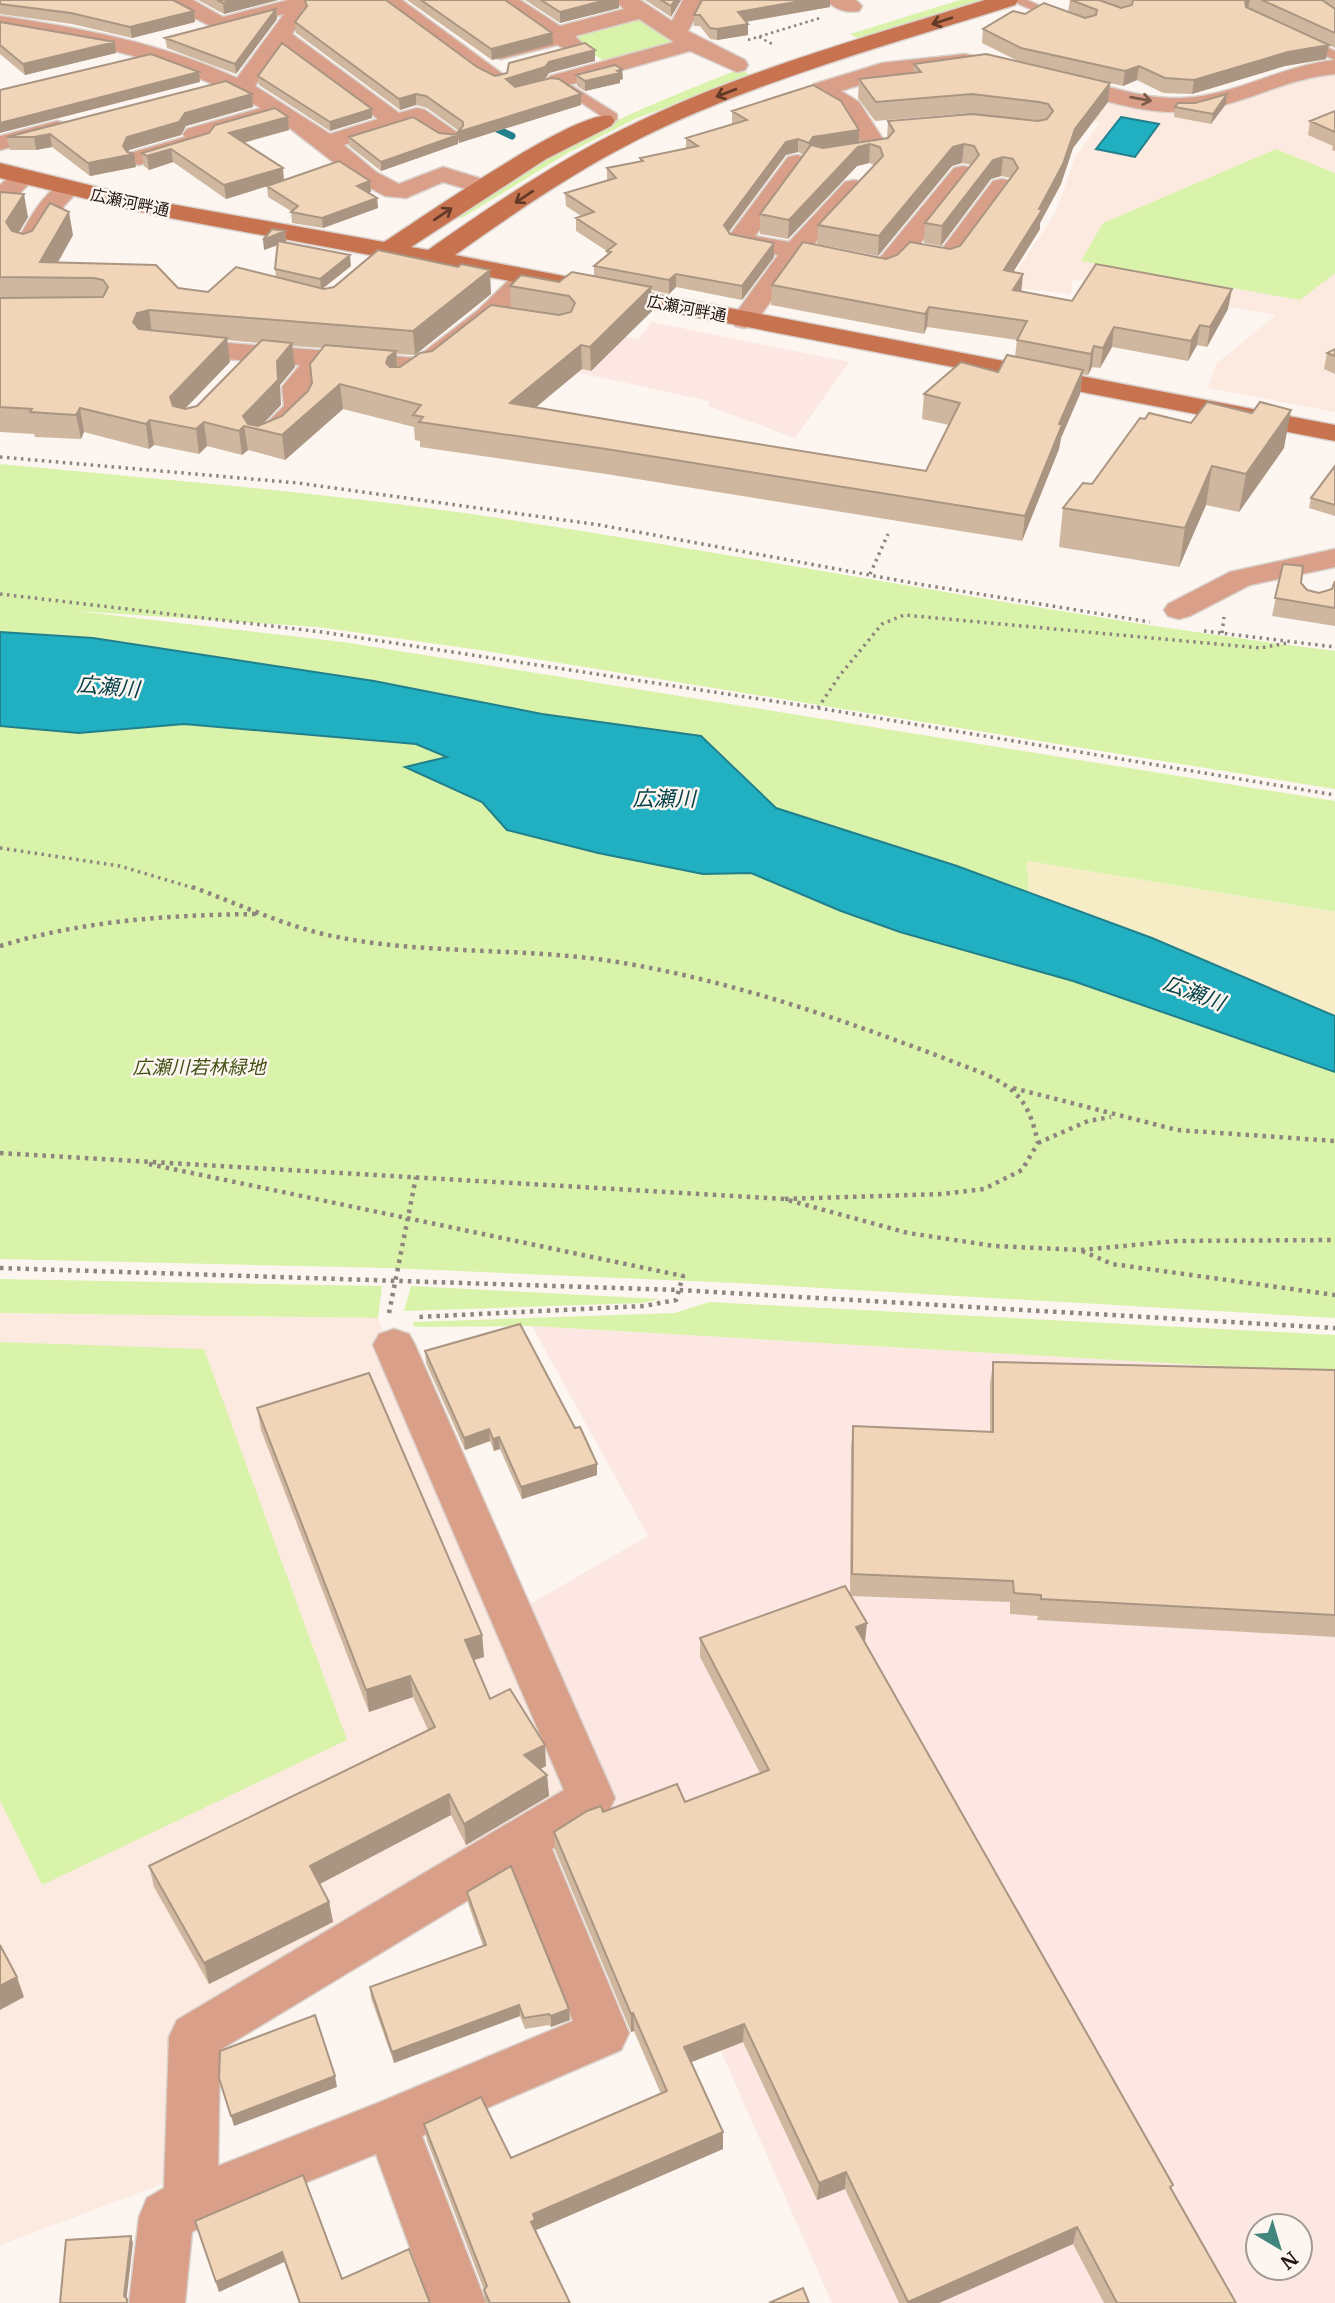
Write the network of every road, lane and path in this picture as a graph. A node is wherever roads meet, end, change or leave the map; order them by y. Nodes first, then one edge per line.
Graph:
1 (177, 0) edge
2 (388, 0) edge
3 (505, 0) edge
4 (694, 0) edge
5 (942, 0) edge
6 (1007, 0) edge
7 (1016, 0) edge
8 (305, 1) edge
9 (634, 6) edge
10 (1076, 22) edge
11 (0, 23) edge
12 (220, 24) junction
13 (195, 31) edge
14 (1286, 33) edge
15 (279, 35) junction
16 (559, 35) junction
17 (171, 37) edge
18 (759, 37) dead end
19 (685, 38) junction
20 (774, 45) dead end
21 (144, 51) junction
22 (846, 51) junction
23 (1335, 56) edge
24 (983, 62) edge
25 (116, 63) edge
26 (737, 65) junction
27 (1335, 67) edge
28 (882, 69) junction
29 (1032, 73) edge
30 (711, 75) dead end
31 (553, 82) joint
32 (237, 85) junction
33 (194, 93) edge
34 (636, 106) dead end
35 (280, 110) junction
36 (611, 117) junction
37 (395, 121) junction
38 (77, 123) edge
39 (893, 129) edge
40 (866, 131) junction
41 (450, 136) edge
42 (0, 142) edge
43 (326, 143) junction
44 (139, 158) edge
45 (822, 158) edge
46 (797, 162) edge
47 (0, 170) edge
48 (868, 173) edge
49 (963, 173) edge
50 (24, 177) junction
51 (1002, 186) edge
52 (484, 187) junction
53 (68, 189) junction
54 (0, 205) edge
55 (26, 247) edge
56 (902, 250) junction
57 (794, 251) junction
58 (386, 252) junction
59 (430, 260) junction
60 (362, 273) edge
61 (526, 277) junction
62 (744, 320) junction
63 (152, 345) edge
64 (258, 354) junction
65 (319, 359) junction
66 (238, 373) edge
67 (1335, 433) edge
68 (263, 441) edge
69 (0, 457) edge
70 (888, 534) edge
71 (1320, 570) edge
72 (870, 574) junction
73 (0, 594) edge
74 (1224, 617) dead end
75 (1179, 621) junction
76 (1222, 633) junction
77 (1292, 642) junction
78 (1335, 648) edge
79 (818, 708) junction
80 (1335, 795) edge
81 (0, 848) edge
82 (261, 914) junction
83 (0, 946) edge
84 (1011, 1088) junction
85 (1115, 1116) junction
86 (1335, 1141) edge
87 (1038, 1143) junction
88 (0, 1153) edge
89 (135, 1161) junction
90 (416, 1177) junction
91 (784, 1199) junction
92 (406, 1220) junction
93 (1335, 1240) edge
94 (1081, 1250) junction
95 (0, 1268) edge
96 (394, 1280) junction
97 (679, 1290) junction
98 (1335, 1295) edge
99 (396, 1325) junction
100 (1335, 1328) edge
101 (524, 1841) junction
102 (391, 2123) junction
103 (191, 2203) junction
104 (158, 2303) edge
105 (458, 2303) edge

1 - 12 street
2 - 16 street
3 - 16 street
4 - 19 street
5 - 26 street
6 -> 22 street
7 - 10 lane
8 - 12 street
8 - 15 street
9 - 16 street
9 - 19 street
11 - 21 street
12 - 13 street
14 - 23 lane
15 - 32 street
15 - 37 street
17 - 21 street
18 - 20 path
19 - 26 street
19 - 31 street
21 - 25 street
21 - 32 street
22 - 28 street
22 -> 59 street
24 - 28 street
26 - 30 street
29 -> 27 street
28 - 40 street
31 - 36 lane
32 - 33 street
32 - 35 street
34 - 36 street
35 - 43 street
35 - 44 street
36 - 52 street
37 - 41 street
37 - 43 street
38 - 42 street
39 - 40 street
40 - 45 street
43 - 52 street
46 - 57 street
47 - 50 street, 広瀬河畔通
48 - 57 street
49 - 56 street
50 - 53 street, 広瀬河畔通
50 - 54 street
51 - 56 street
58 -> 52 street
53 - 55 street
53 - 58 street, 広瀬河畔通
56 - 57 street
57 - 62 street
58 - 59 street, 広瀬河畔通
58 - 60 street
59 - 61 street, 広瀬河畔通
61 - 62 street, 広瀬河畔通
61 - 65 street
62 - 67 street, 広瀬河畔通
63 - 64 street
64 - 65 street
64 - 66 street
65 - 68 street
69 - 72 path
70 - 72 path
71 - 75 street
72 - 75 path
73 - 79 path
74 - 76 path
75 - 76 path
76 - 77 path
77 - 78 path
77 - 79 path
79 - 80 path
81 - 82 path
82 - 83 path
82 - 84 path
84 - 85 path
84 - 87 path
85 - 86 path
85 - 87 path
87 - 91 path
88 - 89 path
89 - 90 path
89 - 92 path
90 - 91 path
90 - 92 path
91 - 94 path
92 - 96 path
92 - 97 path
93 - 94 path
94 - 98 path
95 - 96 path
96 - 97 path
96 - 99 path
97 - 99 path
97 - 100 path
99 - 101 street
101 - 102 street
101 - 103 street
102 - 103 street
102 - 105 street
103 - 104 street

